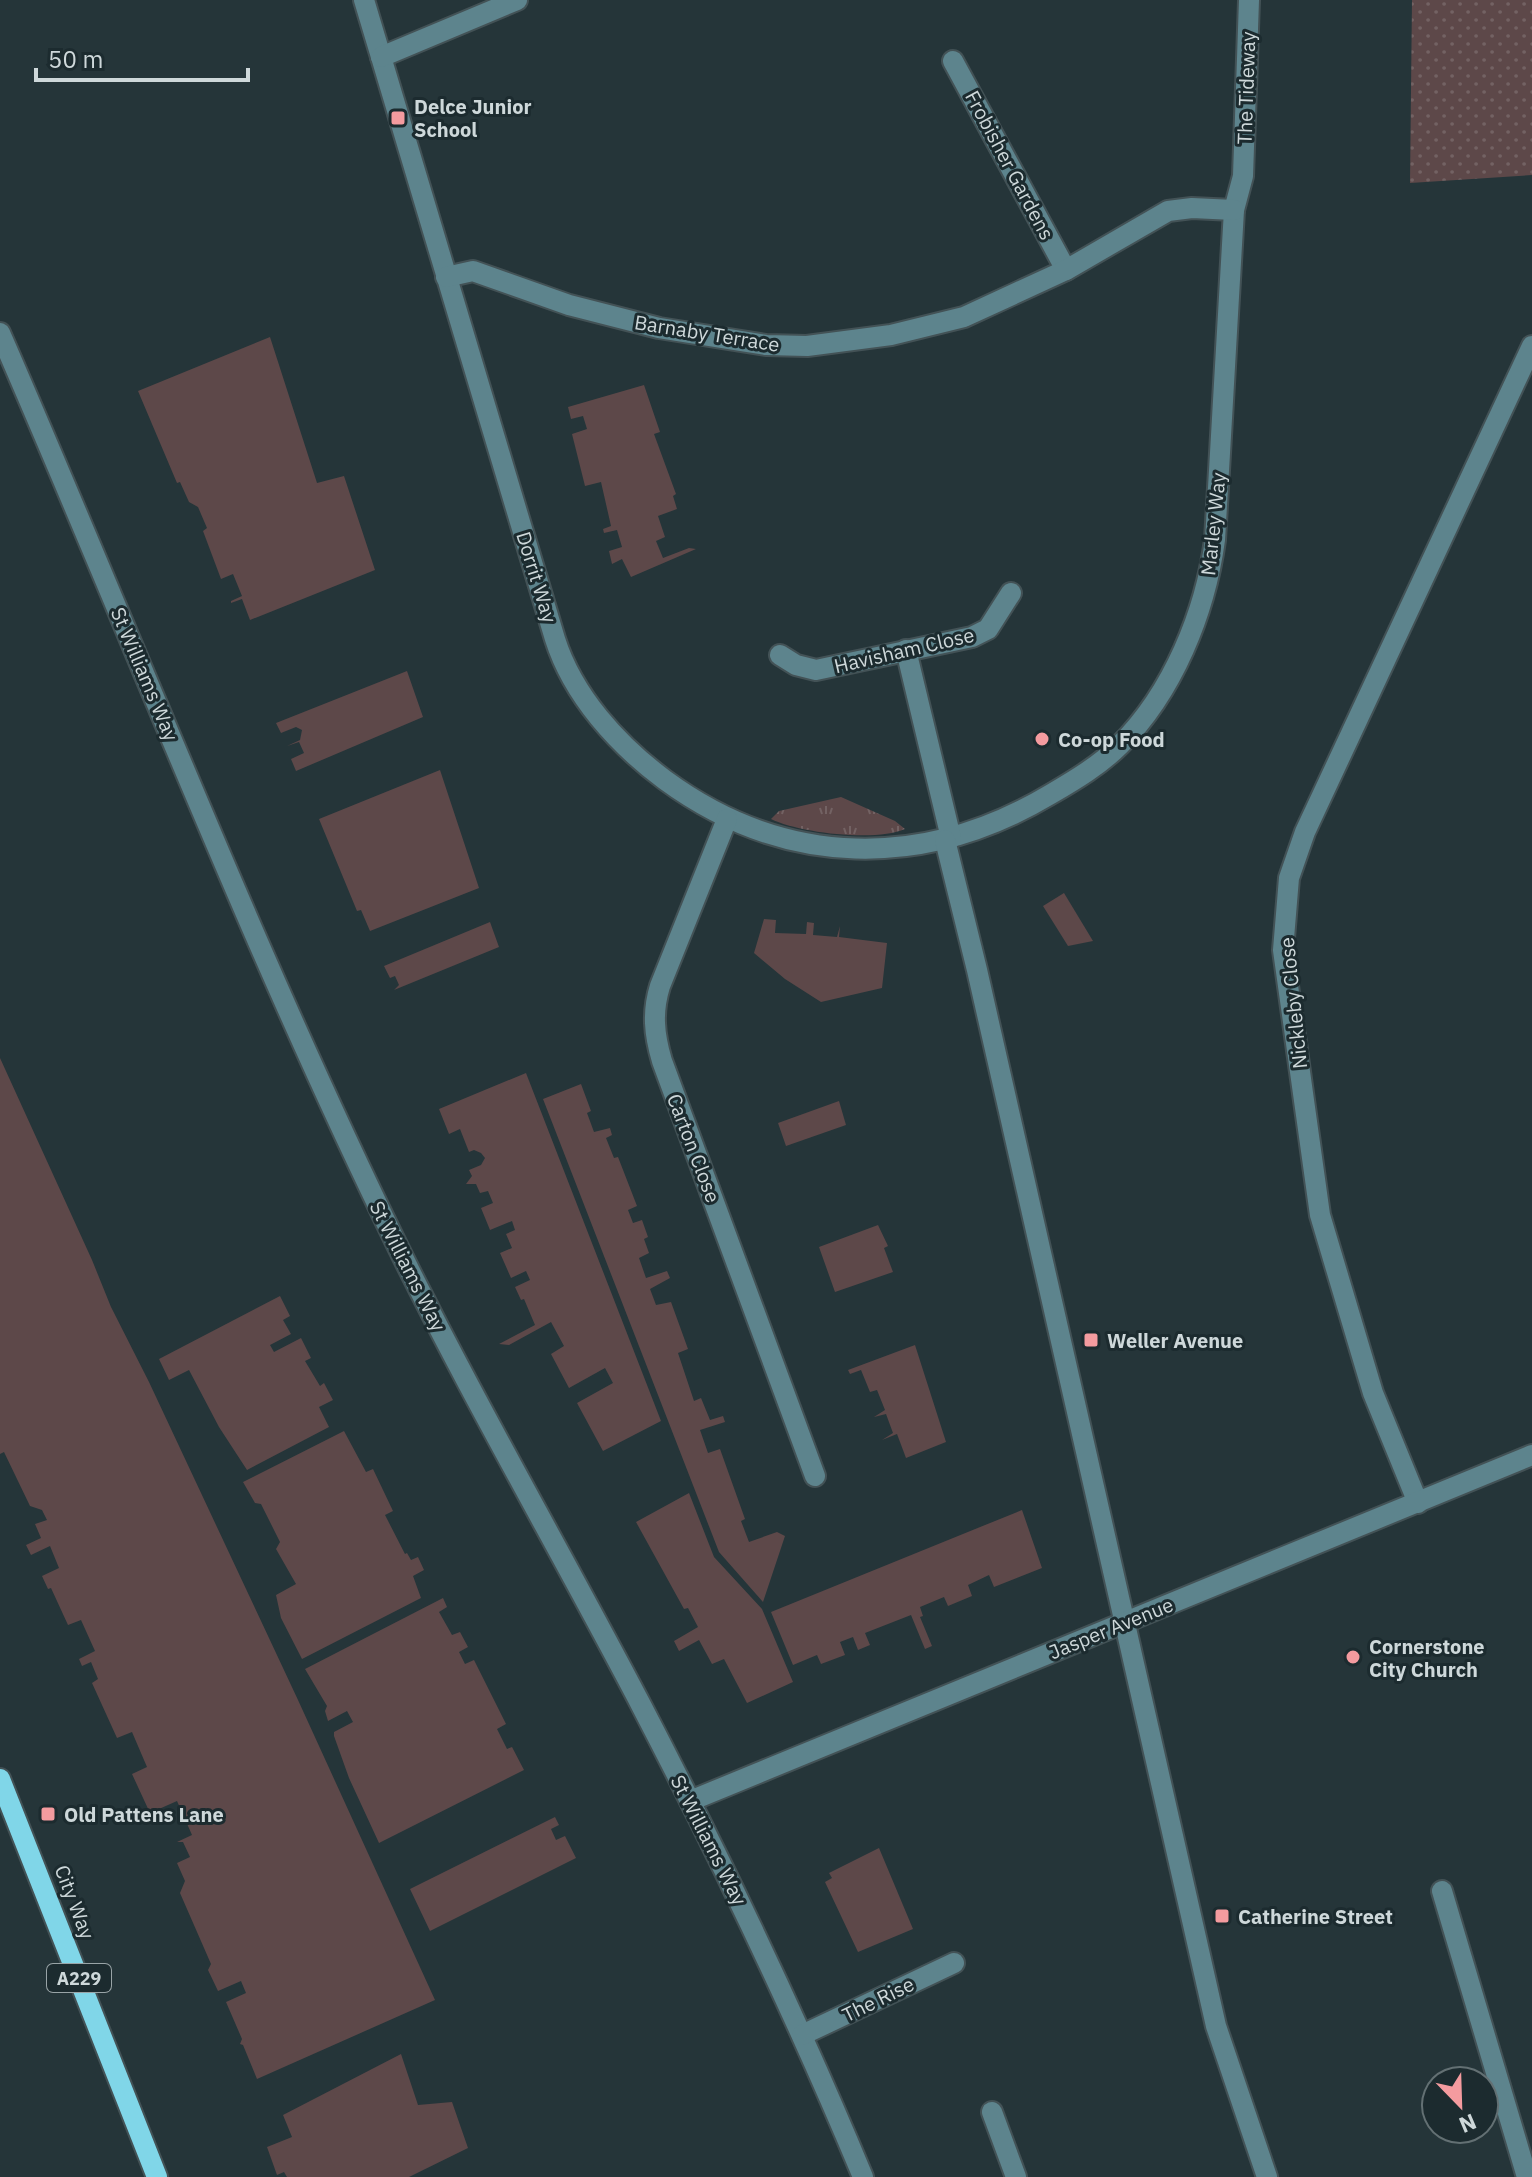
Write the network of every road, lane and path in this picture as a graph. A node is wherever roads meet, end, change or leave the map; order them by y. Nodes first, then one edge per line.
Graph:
1 (364, 0) edge
2 (517, 0) edge
3 (1249, 0) edge
4 (381, 57) junction
5 (953, 61) dead end
6 (1243, 176) joint
7 (1234, 210) junction
8 (1066, 270) junction
9 (446, 277) junction
10 (0, 333) edge
11 (1532, 346) edge
12 (1011, 593) dead end
13 (906, 650) junction
14 (780, 655) dead end
15 (727, 819) junction
16 (948, 839) junction
17 (1532, 1455) edge
18 (815, 1476) dead end
19 (1418, 1503) junction
20 (1125, 1621) junction
21 (0, 1779) edge
22 (690, 1801) junction
23 (1442, 1891) dead end
24 (954, 1963) dead end
25 (802, 2035) junction
26 (992, 2112) dead end
27 (157, 2177) edge
28 (863, 2177) edge
29 (1016, 2177) edge
30 (1267, 2177) edge
31 (1527, 2177) edge

1 - 4 street, Dorrit Way
2 - 4 street
3 - 6 street, The Tideway
4 - 9 street, Dorrit Way
5 - 8 street, Frobisher Gardens
6 - 7 street, Marley Way
7 - 8 street, Barnaby Terrace
7 - 16 street, Marley Way
8 - 9 street, Barnaby Terrace
9 - 15 street, Dorrit Way
10 - 22 street, St Williams Way
11 - 19 street, Nickleby Close
12 - 13 street, Havisham Close
13 - 14 street, Havisham Close
13 - 16 street
15 - 16 street, Dorrit Way
15 - 18 street, Carton Close
16 - 20 street
17 - 19 street, Jasper Avenue
19 - 20 street, Jasper Avenue
20 - 22 street, Jasper Avenue
20 - 30 street
21 - 27 main road, City Way / A229
22 - 25 street, St Williams Way
23 - 31 street
24 - 25 street, The Rise
25 - 28 street, St Williams Way
26 - 29 street

